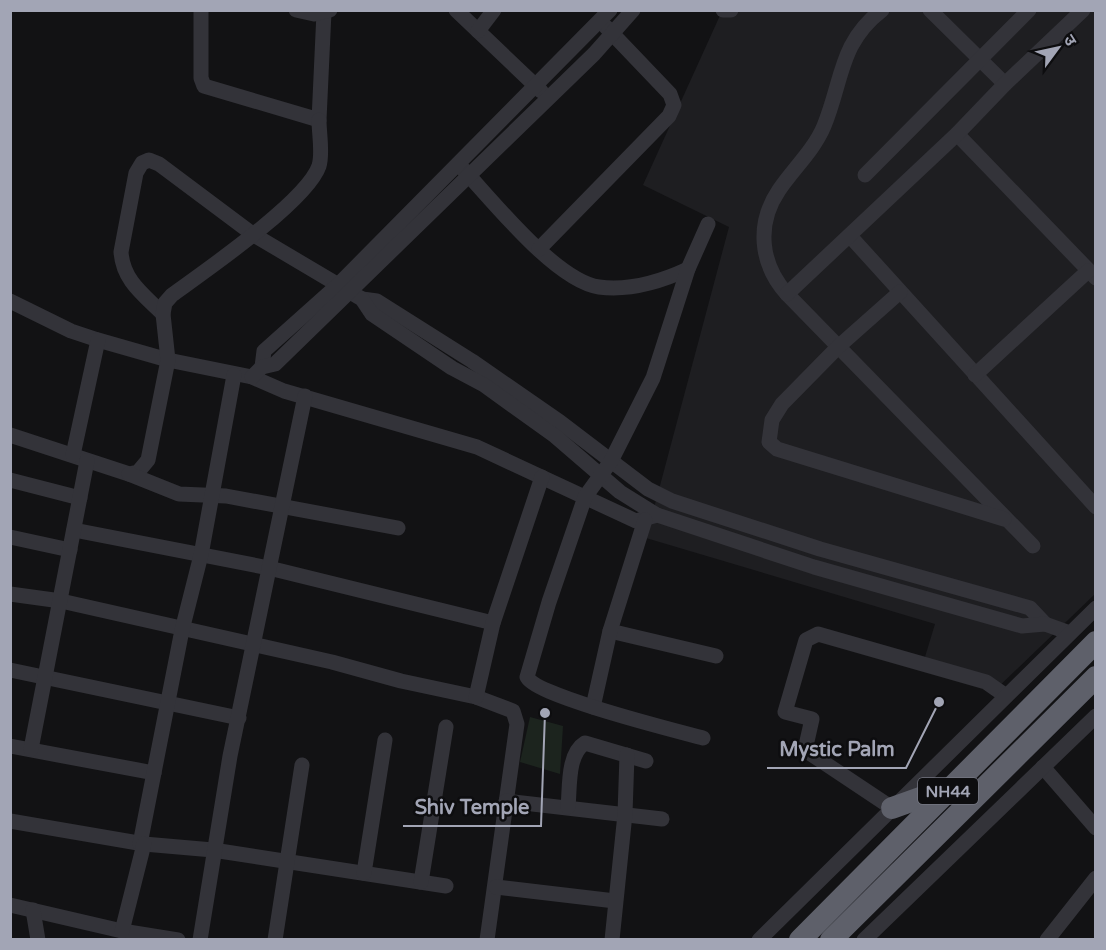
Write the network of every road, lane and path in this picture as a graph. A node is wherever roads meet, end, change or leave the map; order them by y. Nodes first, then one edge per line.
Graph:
1 (201, 10) edge
2 (297, 10) edge
3 (456, 10) edge
4 (494, 10) edge
5 (633, 10) edge
6 (723, 10) edge
7 (731, 10) edge
8 (882, 10) edge
9 (930, 10) edge
10 (1029, 10) edge
11 (1083, 10) edge
12 (327, 11) edge
13 (604, 16) edge
14 (478, 31) junction
15 (613, 34) junction
16 (979, 59) junction
17 (534, 84) junction
18 (1005, 84) junction
19 (548, 97) junction
20 (319, 120) junction
21 (957, 134) junction
22 (457, 162) junction
23 (468, 174) junction
24 (865, 175) dead end
25 (708, 224) dead end
26 (254, 235) junction
27 (850, 236) junction
28 (539, 249) junction
29 (688, 269) junction
30 (1092, 275) edge
31 (351, 292) junction
32 (900, 292) junction
33 (787, 294) junction
34 (10, 301) edge
35 (163, 314) junction
36 (98, 340) junction
37 (448, 347) junction
38 (838, 347) junction
39 (168, 360) junction
40 (441, 362) junction
41 (257, 372) junction
42 (234, 375) junction
43 (975, 375) junction
44 (305, 396) junction
45 (10, 435) edge
46 (80, 458) junction
47 (611, 461) junction
48 (129, 474) junction
49 (601, 475) junction
50 (542, 477) junction
51 (10, 480) edge
52 (213, 494) junction
53 (80, 498) junction
54 (585, 498) junction
55 (1092, 498) edge
56 (281, 505) junction
57 (651, 518) junction
58 (1007, 520) junction
59 (398, 528) dead end
60 (74, 530) junction
61 (760, 530) junction
62 (10, 537) edge
63 (1033, 546) dead end
64 (753, 547) junction
65 (70, 550) junction
66 (201, 555) junction
67 (269, 568) junction
68 (965, 590) junction
69 (10, 594) edge
70 (61, 601) junction
71 (959, 608) junction
72 (1095, 608) edge
73 (493, 623) junction
74 (1045, 624) junction
75 (182, 630) junction
76 (610, 631) junction
77 (1070, 633) junction
78 (1095, 642) edge
79 (253, 646) junction
80 (716, 656) dead end
81 (10, 670) edge
82 (47, 677) junction
83 (1095, 677) edge
84 (1006, 696) junction
85 (476, 697) junction
86 (167, 701) junction
87 (593, 707) junction
88 (1095, 716) edge
89 (239, 718) junction
90 (446, 727) dead end
91 (703, 738) dead end
92 (385, 740) dead end
93 (10, 746) edge
94 (31, 749) junction
95 (627, 755) junction
96 (646, 761) dead end
97 (302, 765) dead end
98 (1043, 767) junction
99 (154, 773) junction
100 (952, 787) junction
101 (506, 801) junction
102 (568, 807) junction
103 (892, 808) junction
104 (625, 814) junction
105 (663, 819) dead end
106 (10, 821) edge
107 (1095, 828) edge
108 (142, 844) junction
109 (213, 850) junction
110 (288, 862) junction
111 (364, 873) junction
112 (421, 882) junction
113 (446, 886) dead end
114 (496, 887) junction
115 (1092, 888) edge
116 (615, 901) junction
117 (10, 905) edge
118 (33, 910) junction
119 (122, 931) junction
120 (38, 939) edge
121 (178, 939) edge
122 (200, 939) edge
123 (275, 939) edge
124 (487, 939) edge
125 (612, 939) edge
126 (759, 939) edge
127 (800, 939) edge
128 (831, 939) edge
129 (864, 939) edge
130 (1047, 939) edge

1 - 20 street
2 - 12 street
3 - 14 street
4 - 14 street
5 - 15 street
6 - 7 street
8 - 33 street
9 - 16 street
10 - 16 street
11 - 18 street
12 - 20 street
13 - 15 street
13 - 17 street
14 - 17 street
15 - 19 street
15 - 28 street
16 - 18 street
16 - 24 street
17 - 19 street
17 - 22 street
18 - 21 street
19 - 23 street
20 - 26 street
21 - 27 street
21 - 30 street
22 - 23 street
22 - 31 street
23 - 28 street
23 - 31 street
25 - 29 street
26 - 31 street
26 - 35 street
26 - 35 street
27 - 32 street
27 - 33 street
28 - 29 street
29 - 47 street
30 - 43 street
31 - 37 street
31 - 40 street
31 - 41 street
32 - 38 street
32 - 43 street
33 - 38 street
34 - 36 street
35 - 39 street
36 - 39 street
36 - 46 street
37 - 40 street
37 - 47 street
38 - 58 street
38 - 58 street
39 - 42 street
39 - 48 street
40 - 49 street
41 - 42 street
41 - 44 street
42 - 52 street
43 - 55 street
44 - 50 street
44 - 56 street
45 - 46 street
46 - 48 street
46 - 53 street
47 - 49 street
47 - 61 street
48 - 52 street
49 - 54 street
49 - 57 street
50 - 54 street
50 - 73 street
51 - 53 street
52 - 56 street
52 - 66 street
53 - 60 street
54 - 57 street
54 - 87 street
56 - 59 street
56 - 67 street
57 - 64 street
57 - 76 street
58 - 63 street
60 - 65 street
60 - 66 street
61 - 64 street
61 - 68 street
62 - 65 street
64 - 71 street
65 - 70 street
66 - 67 street
66 - 75 street
67 - 73 street
67 - 79 street
68 - 71 street
68 - 74 street
69 - 70 street
70 - 75 street
70 - 82 street
71 - 74 street
72 - 77 street
73 - 85 street
74 - 77 street
75 - 79 street
75 - 86 street
76 - 80 street
76 - 87 street
77 - 84 street
78 - 100 highway, NH44
79 - 85 street
79 - 89 street
81 - 82 street
82 - 86 street
82 - 94 street
83 - 128 highway, NH44
84 - 103 street
84 - 103 street
85 - 101 street
86 - 89 street
86 - 99 street
87 - 91 street
88 - 98 street
89 - 109 street
90 - 112 street
92 - 111 street
93 - 94 street
94 - 99 street
95 - 96 street
95 - 102 street
95 - 104 street
97 - 110 street
98 - 107 street
98 - 129 street
99 - 108 street
100 - 103 highway
100 - 127 highway, NH44
101 - 102 street
101 - 114 street
102 - 104 street
103 - 126 street
104 - 105 street
104 - 116 street
106 - 108 street
108 - 109 street
108 - 119 street
109 - 110 street
109 - 122 street
110 - 111 street
110 - 123 street
111 - 112 street
112 - 113 street
114 - 116 street
114 - 124 street
115 - 130 street
116 - 125 street
117 - 118 street
118 - 119 street
118 - 120 street
119 - 121 street

